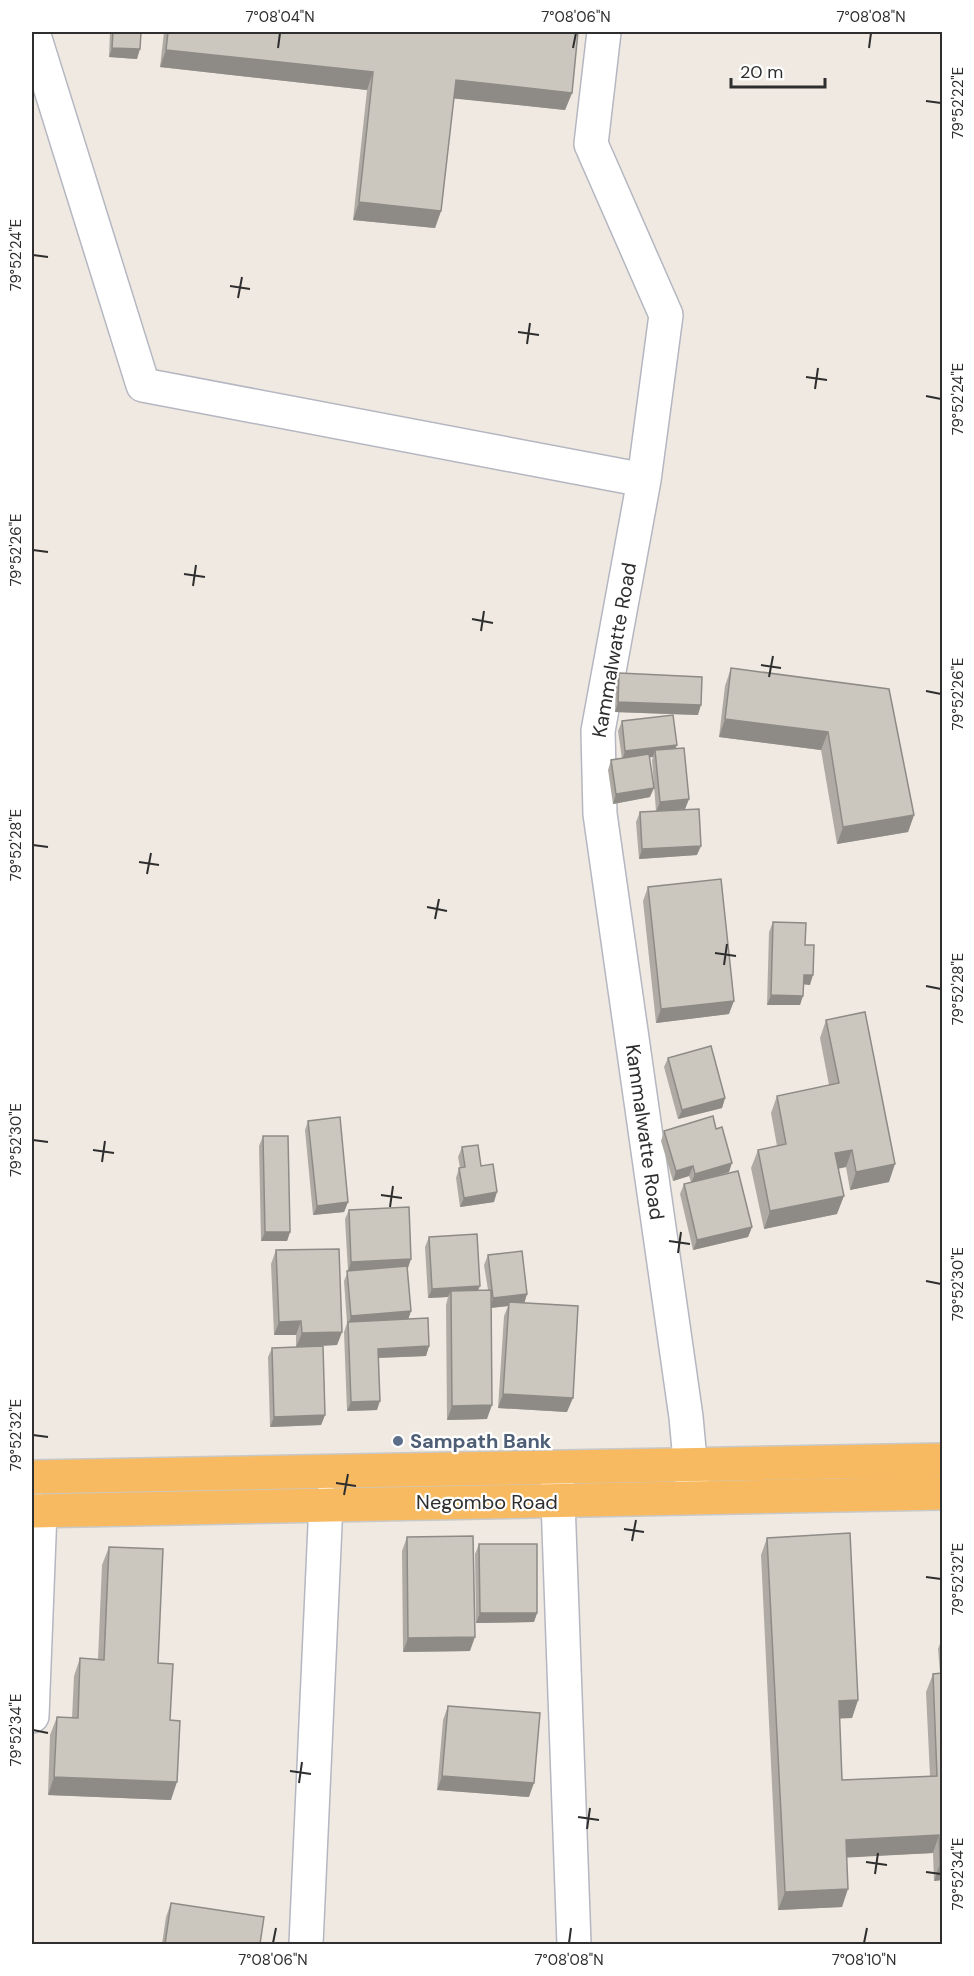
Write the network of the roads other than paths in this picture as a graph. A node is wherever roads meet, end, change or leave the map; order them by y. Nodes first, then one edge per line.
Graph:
1 (33, 32) edge
2 (604, 32) edge
3 (644, 480) junction
4 (942, 1460) edge
5 (692, 1464) junction
6 (556, 1466) junction
7 (32, 1477) edge
8 (942, 1493) edge
9 (694, 1498) junction
10 (558, 1502) junction
11 (326, 1503) junction
12 (36, 1511) edge
13 (32, 1716) edge
14 (306, 1944) edge
15 (574, 1944) edge

1 - 3 street
2 - 3 street, Kammalwatte Road
3 - 5 street, Kammalwatte Road
4 - 5 highway, Negombo Road
5 - 6 highway, Negombo Road
5 - 9 street, Kammalwatte Road
6 - 7 highway, Negombo Road
6 - 10 street
8 - 9 highway, Negombo Road
9 - 10 highway, Negombo Road
10 - 11 highway, Negombo Road
10 - 15 street
11 - 12 highway, Negombo Road
11 - 14 street
12 - 13 street

